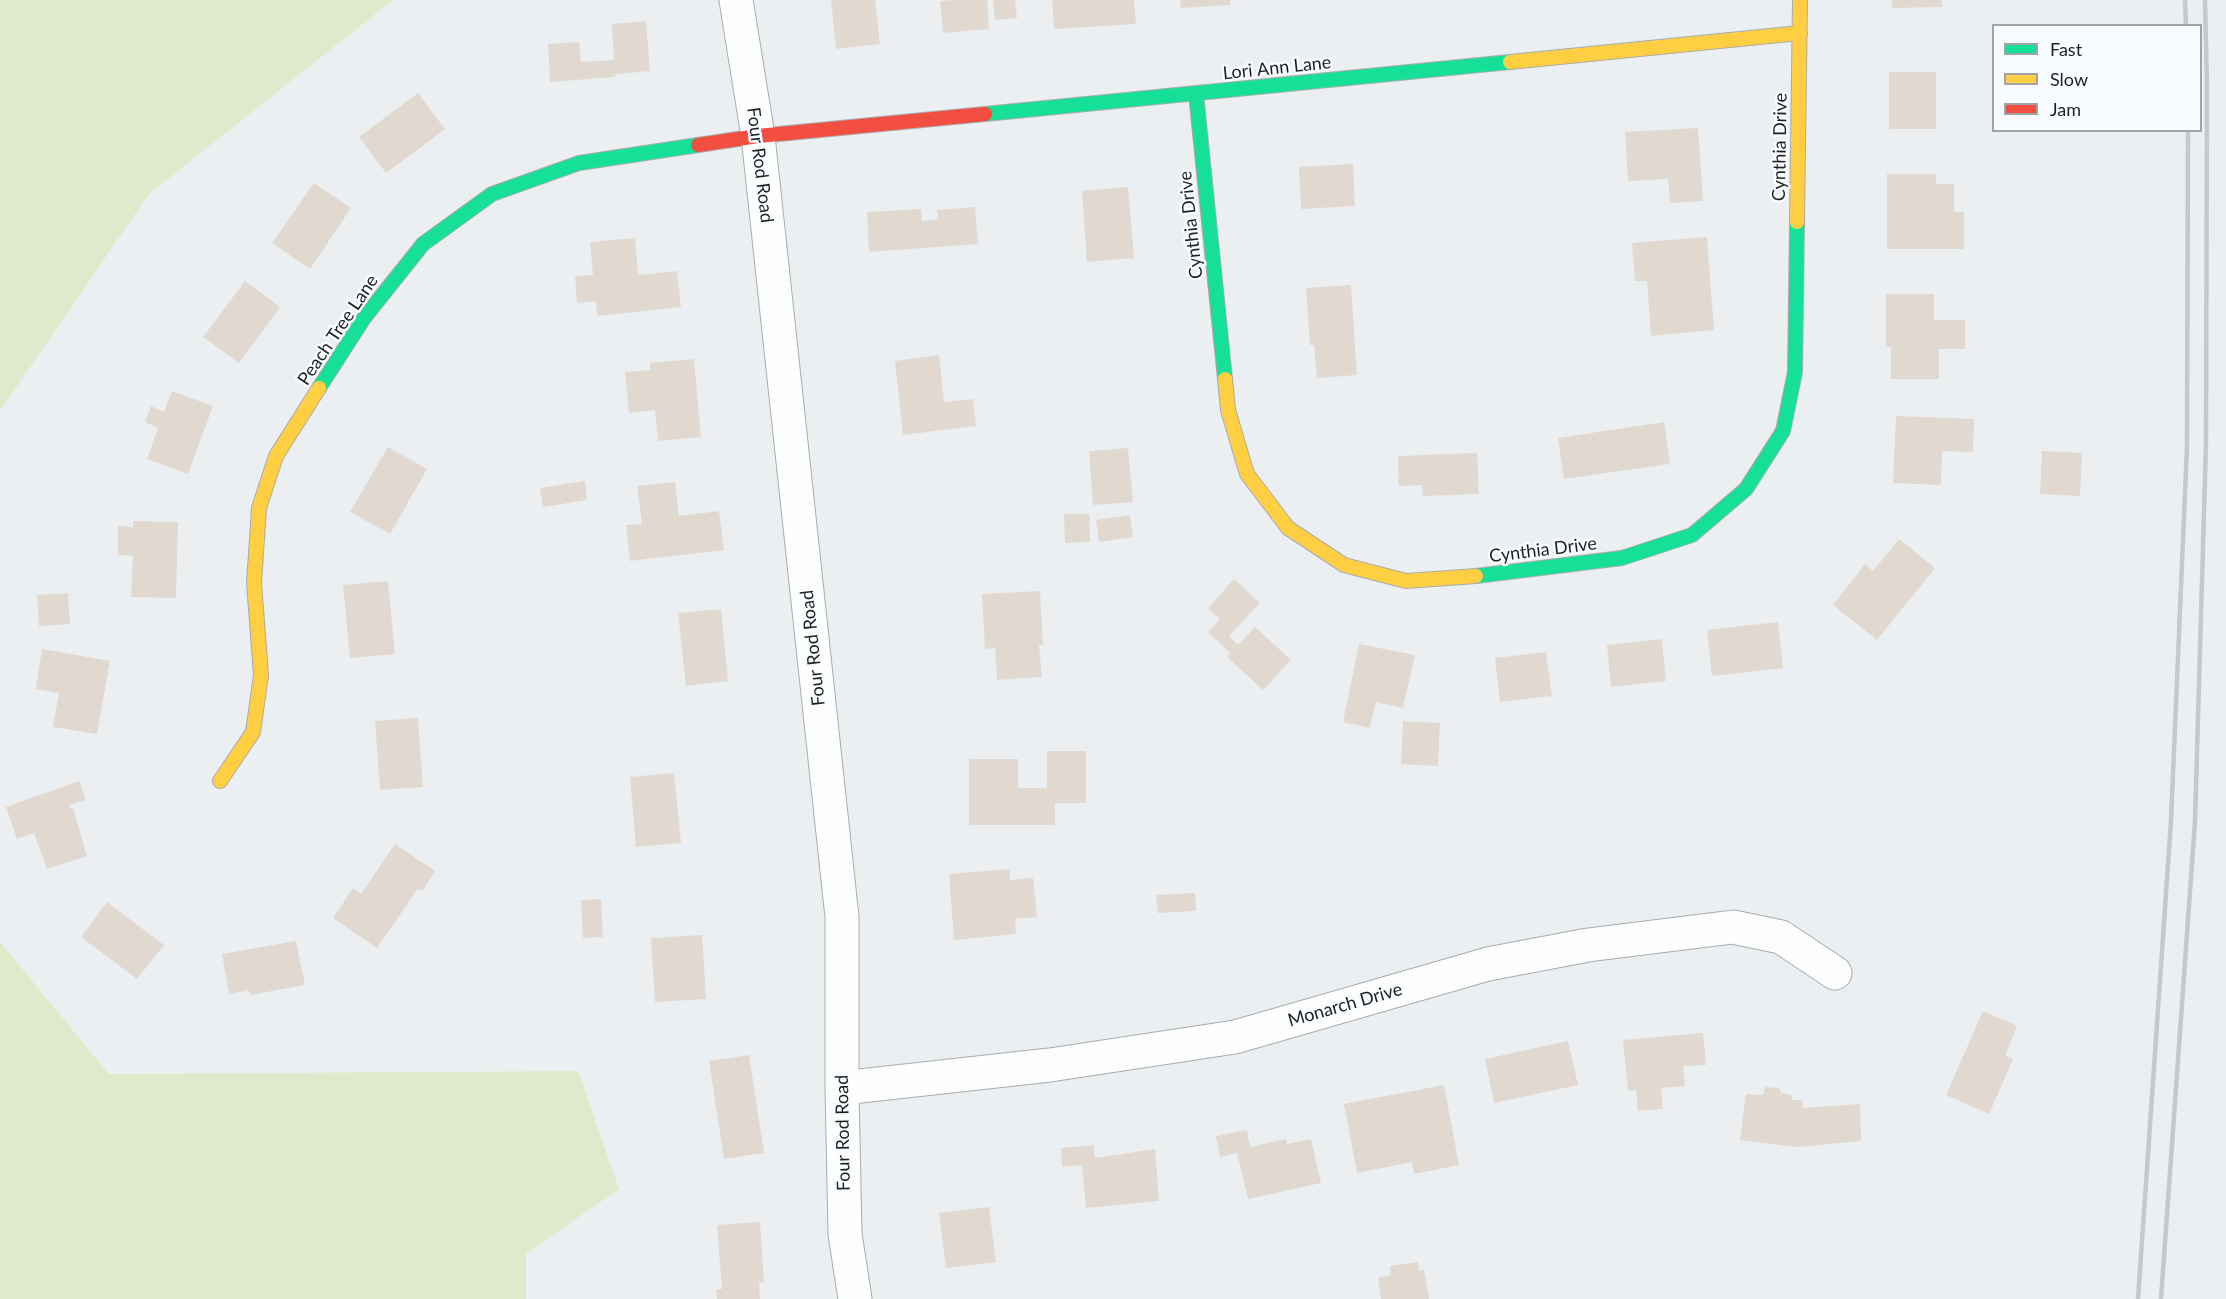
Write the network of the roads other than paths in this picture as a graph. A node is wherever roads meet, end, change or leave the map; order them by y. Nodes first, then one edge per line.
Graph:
1 (736, 0) edge
2 (1800, 0) edge
3 (1800, 33) junction
4 (1196, 94) junction
5 (758, 136) junction
6 (220, 780) dead end
7 (1835, 973) dead end
8 (842, 1088) junction
9 (855, 1299) edge

1 - 5 street, Four Rod Road
2 - 3 street, Cynthia Drive
3 - 4 street, Lori Ann Lane
3 - 4 street, Cynthia Drive
4 - 5 street, Lori Ann Lane
5 - 6 street, Peach Tree Lane
5 - 8 street, Four Rod Road
7 - 8 street, Monarch Drive
8 - 9 street, Four Rod Road

